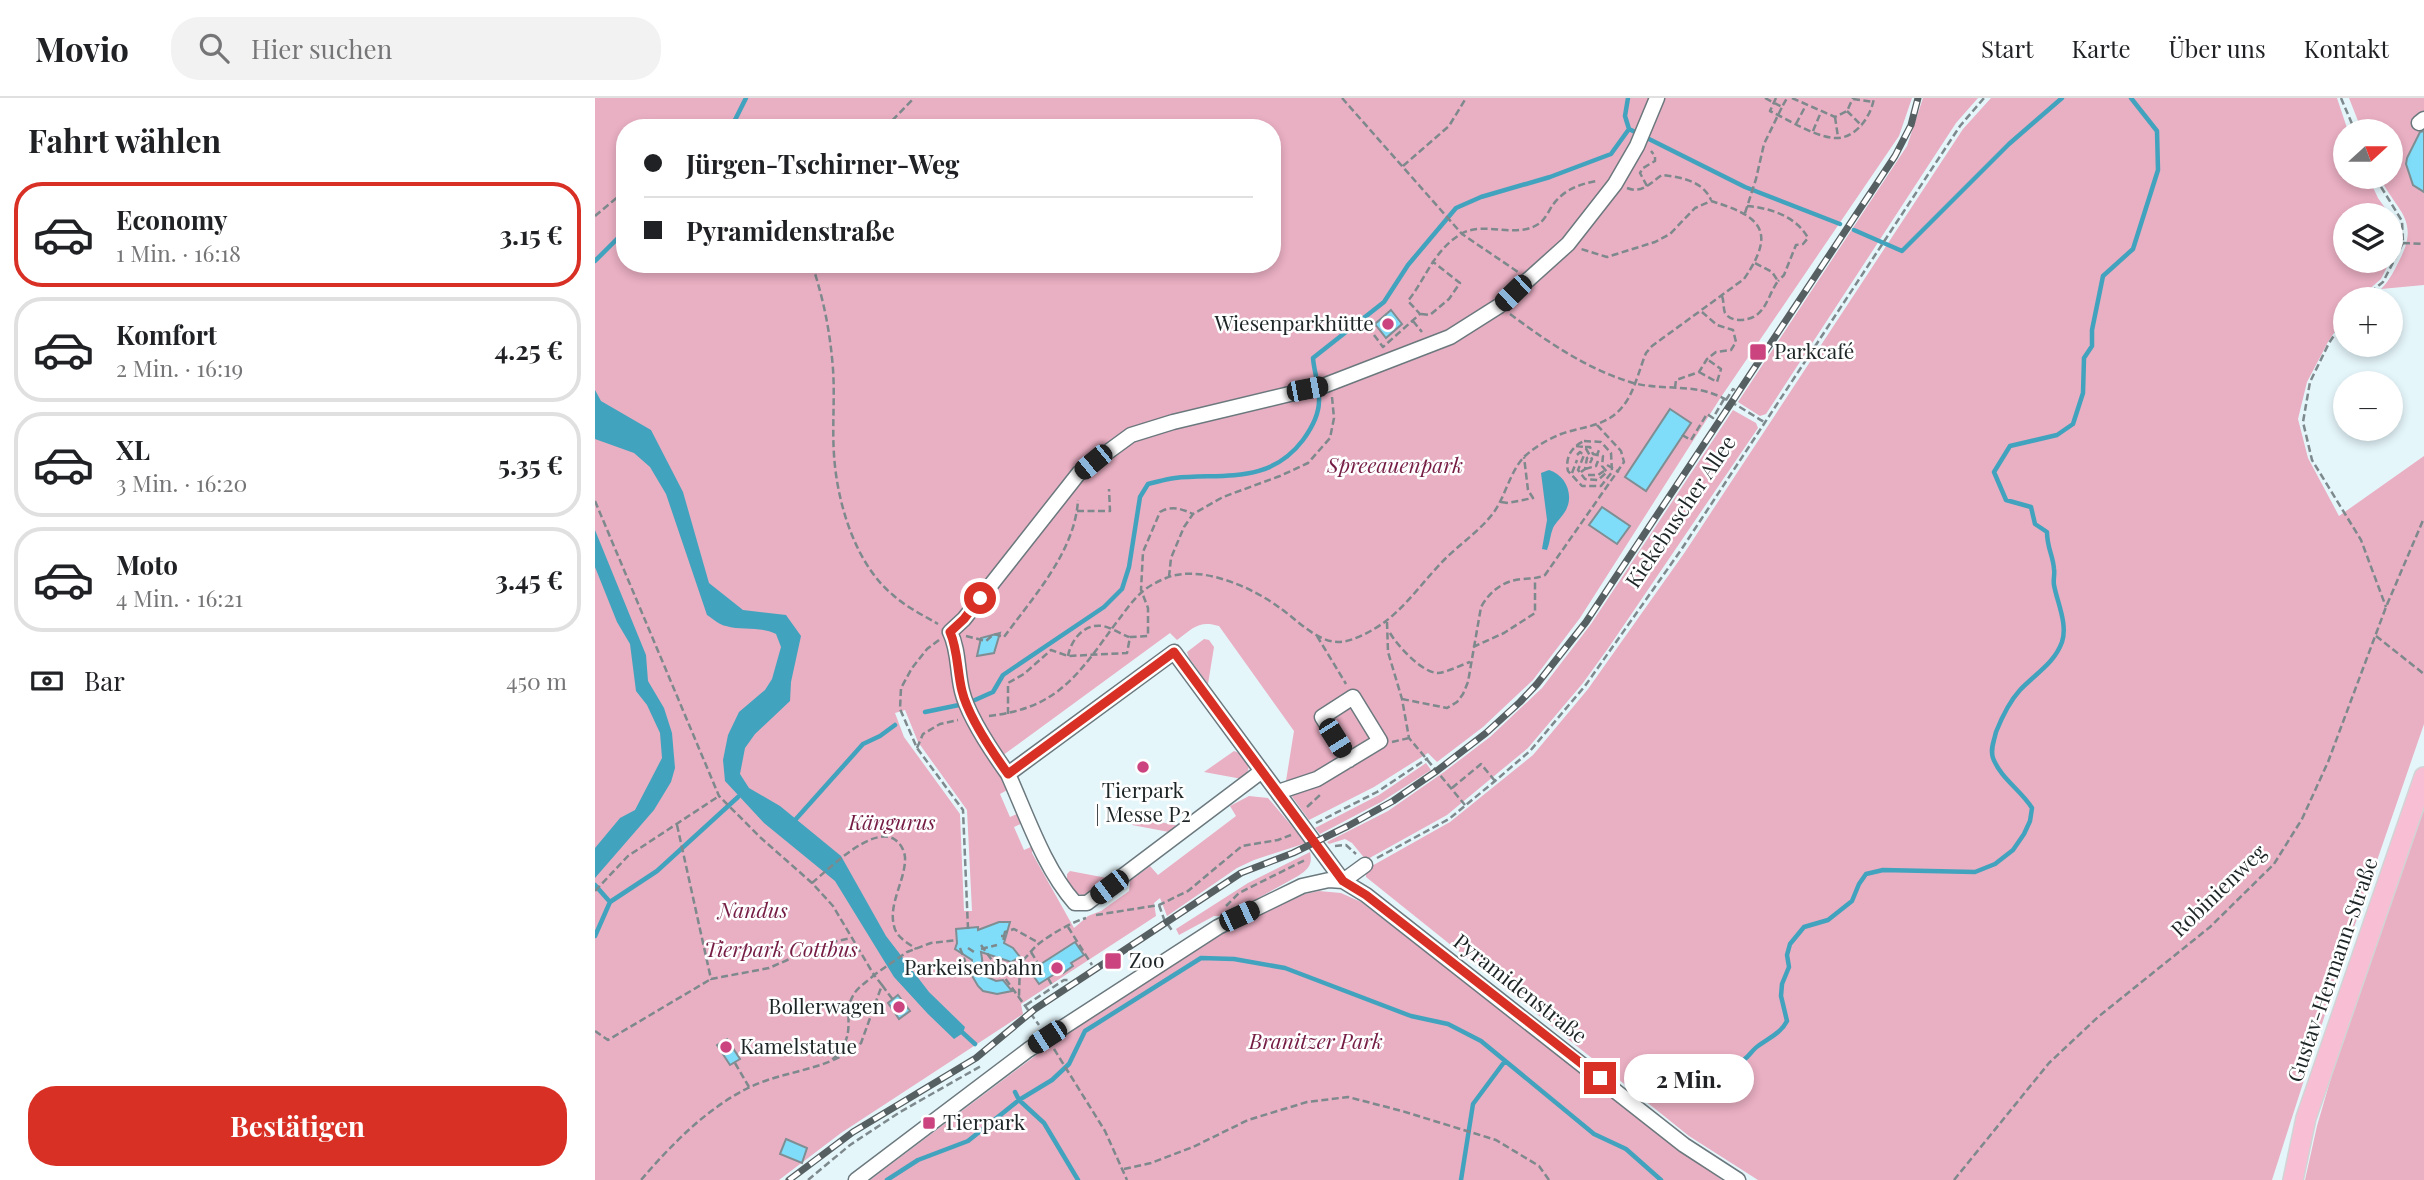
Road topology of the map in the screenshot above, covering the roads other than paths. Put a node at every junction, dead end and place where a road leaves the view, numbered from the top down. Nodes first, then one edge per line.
1 (1657, 98) edge
2 (1349, 760) junction
3 (1262, 771) junction
4 (1008, 774) junction
5 (2424, 777) edge
6 (1278, 792) junction
7 (1365, 865) road end
8 (1343, 881) junction
9 (856, 1180) edge
10 (1738, 1180) edge
11 (2293, 1180) edge

1 - 4 street
2 - 2 street
2 - 6 street
3 - 4 street
3 - 4 street
3 - 6 street
5 - 11 main road, Gustav-Hermann-Straße
6 - 8 street
7 - 8 street
8 - 9 street
8 - 10 street, Pyramidenstraße

